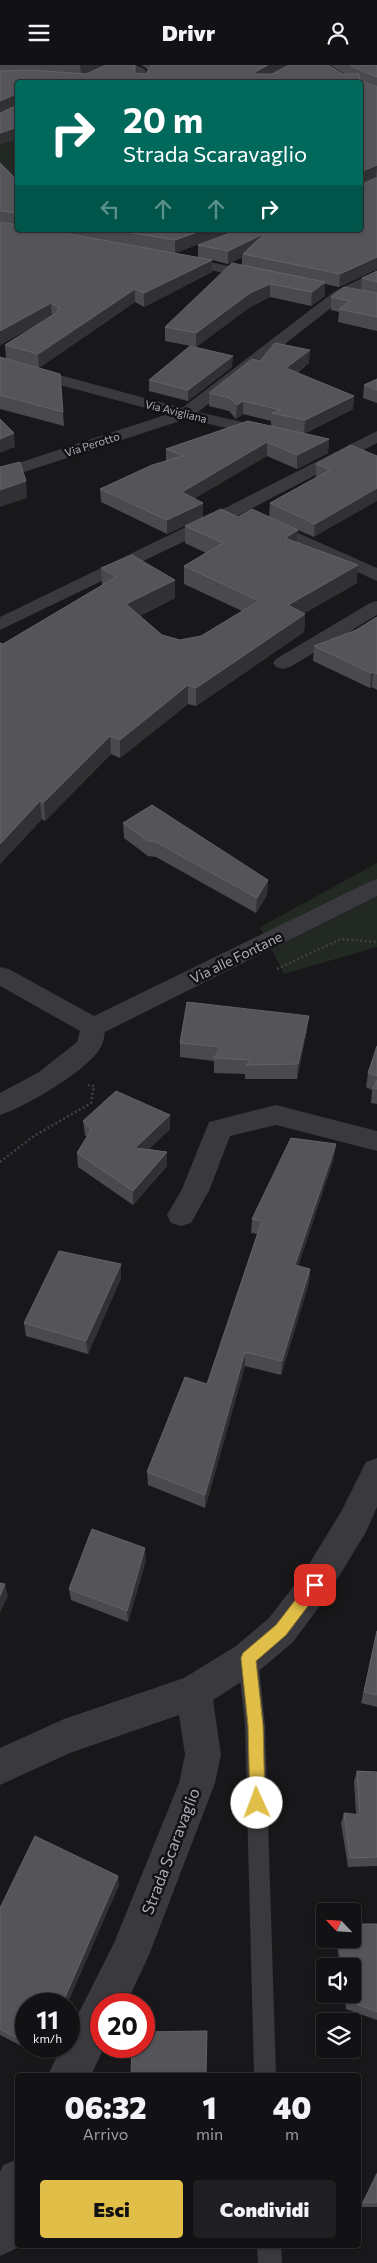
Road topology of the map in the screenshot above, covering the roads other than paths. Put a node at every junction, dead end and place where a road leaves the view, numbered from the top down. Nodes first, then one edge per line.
1 (130, 65) edge
2 (142, 80) edge
3 (202, 249) edge
4 (157, 255) edge
5 (176, 259) junction
6 (377, 275) edge
7 (277, 280) edge
8 (322, 290) edge
9 (340, 294) junction
10 (358, 297) edge
11 (0, 364) edge
12 (185, 414) junction
13 (377, 436) edge
14 (287, 437) edge
15 (324, 445) edge
16 (354, 448) junction
17 (377, 458) edge
18 (0, 475) edge
19 (235, 510) junction
20 (377, 575) edge
21 (377, 607) edge
22 (0, 625) edge
23 (283, 663) dead end
24 (377, 887) edge
25 (0, 975) edge
26 (94, 1027) junction
27 (0, 1105) edge
28 (377, 1141) edge
29 (181, 1215) dead end
30 (377, 1472) edge
31 (248, 1658) junction
32 (194, 1692) junction
33 (0, 1767) edge
34 (110, 1993) edge
35 (90, 2033) edge
36 (70, 2073) edge
37 (265, 2073) edge
38 (15, 2189) edge
39 (0, 2234) edge
40 (269, 2248) edge
41 (270, 2263) edge

1 - 2 street
3 - 5 street
4 - 5 street
5 - 7 street
6 - 9 street
8 - 9 street
9 - 10 street
9 - 12 street
11 - 12 street, Via Avigliana
12 - 14 street, Via Avigliana
12 - 18 street, Via Perotto
13 - 16 street
15 - 16 street
16 - 17 street
16 - 19 street
19 - 20 street
19 - 22 street
21 - 23 street
24 - 26 street, Via alle Fontane
25 - 26 street
26 - 27 street
28 - 29 street
30 - 31 street
31 - 32 street
31 - 37 lane
32 - 33 street
32 - 34 street, Strada Scaravaglio
35 - 36 street
38 - 39 street
40 - 41 lane

